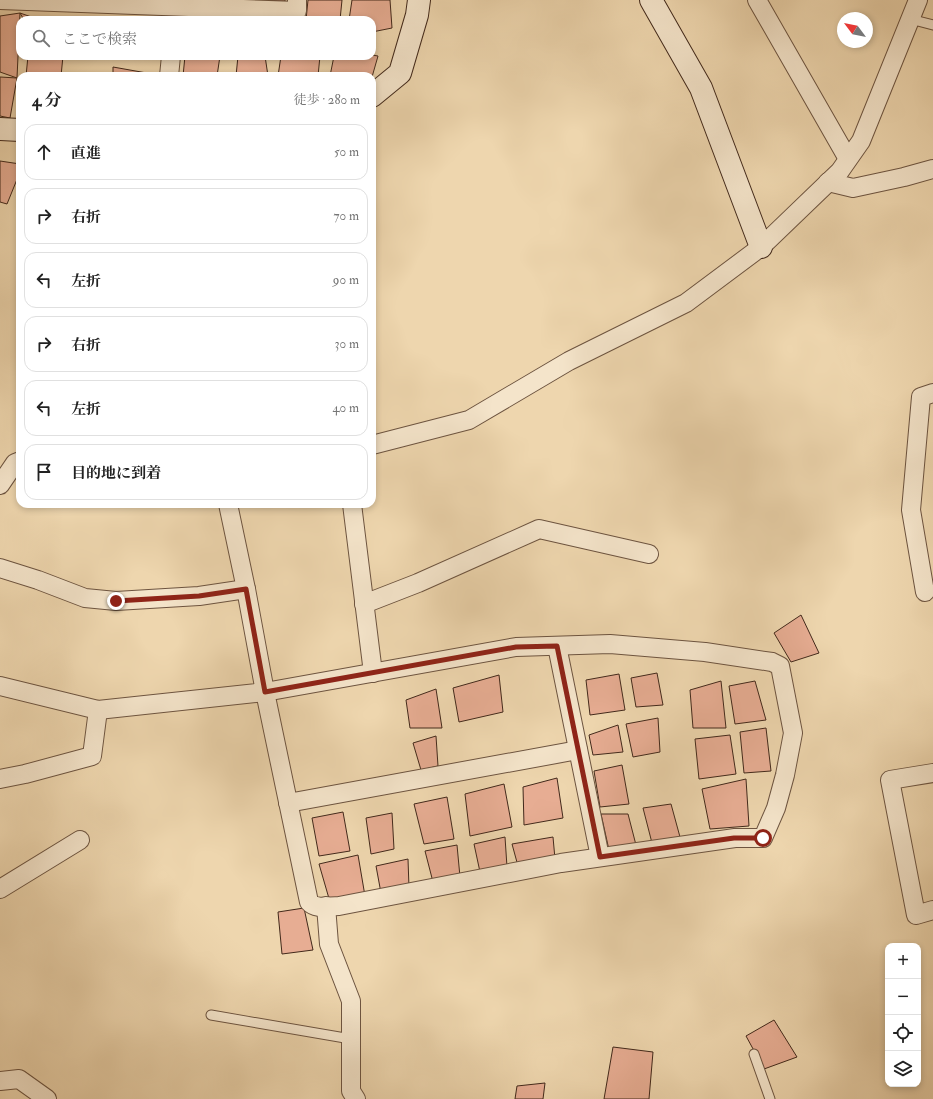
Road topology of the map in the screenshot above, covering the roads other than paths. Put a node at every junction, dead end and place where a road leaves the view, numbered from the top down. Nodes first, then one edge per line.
1 (0, 0) edge
2 (297, 0) edge
3 (419, 0) edge
4 (651, 0) edge
5 (756, 0) edge
6 (918, 0) edge
7 (55, 1) edge
8 (173, 9) edge
9 (910, 19) junction
10 (933, 25) edge
11 (171, 60) edge
12 (170, 72) edge
13 (376, 93) edge
14 (0, 129) edge
15 (16, 130) edge
16 (848, 159) junction
17 (933, 169) edge
18 (828, 182) junction
19 (761, 247) junction
20 (933, 393) edge
21 (376, 444) edge
22 (16, 463) edge
23 (0, 485) edge
24 (229, 508) edge
25 (352, 508) edge
26 (649, 554) dead end
27 (0, 568) edge
28 (246, 589) junction
29 (925, 592) dead end
30 (364, 604) junction
31 (557, 646) junction
32 (373, 672) junction
33 (0, 686) edge
34 (265, 692) junction
35 (98, 710) junction
36 (578, 750) junction
37 (933, 773) edge
38 (0, 779) edge
39 (288, 804) junction
40 (80, 840) dead end
41 (600, 857) junction
42 (0, 889) edge
43 (326, 906) junction
44 (933, 910) edge
45 (211, 1015) dead end
46 (351, 1039) junction
47 (754, 1054) dead end
48 (0, 1081) edge
49 (47, 1099) edge
50 (356, 1099) edge
51 (770, 1099) edge

1 - 7 street
2 - 8 street
3 - 13 street
4 - 19 street
5 - 16 street
6 - 9 street
7 - 8 street
9 - 10 lane
9 - 16 street
11 - 12 street
14 - 15 street
16 - 18 street
17 - 18 street
18 - 19 street
19 - 21 street
20 - 29 street
22 - 23 street
24 - 28 street
25 - 30 street
26 - 30 street
27 - 28 street
28 - 34 street
30 - 32 street
31 - 32 street
31 - 36 street
31 - 41 street
32 - 34 street
33 - 35 street
34 - 35 street
34 - 39 street
35 - 38 street
36 - 39 street
36 - 41 street
37 - 44 street
39 - 43 street
40 - 42 street
41 - 43 street
43 - 46 street
45 - 46 lane
46 - 50 street
47 - 51 lane
48 - 49 street

